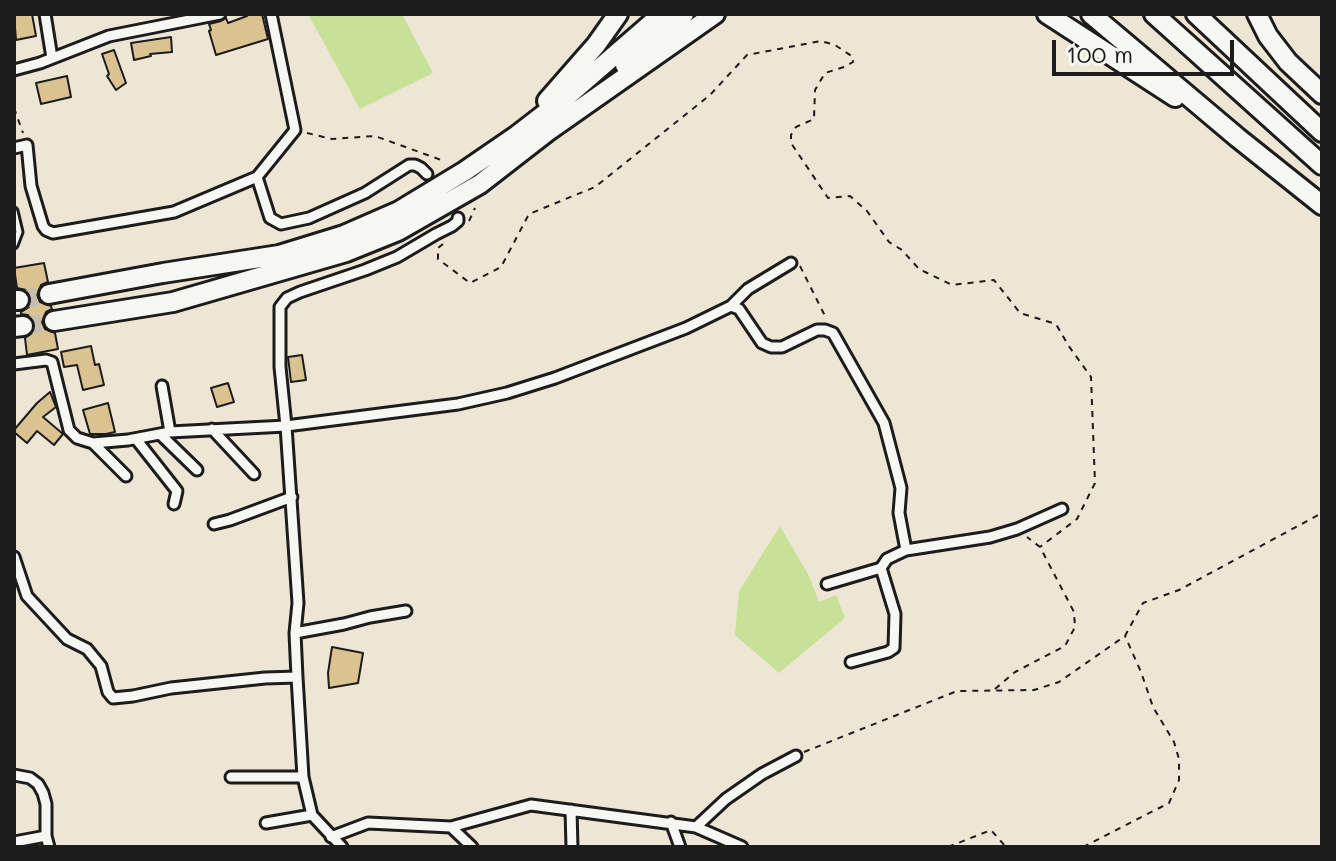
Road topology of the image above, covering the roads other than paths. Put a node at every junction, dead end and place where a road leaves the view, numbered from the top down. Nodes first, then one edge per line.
1 (45, 14) edge
2 (220, 14) edge
3 (271, 14) edge
4 (618, 14) edge
5 (662, 14) edge
6 (684, 14) edge
7 (715, 14) edge
8 (1047, 14) edge
9 (1091, 14) edge
10 (1154, 14) edge
11 (1196, 14) edge
12 (1257, 14) edge
13 (177, 19) edge
14 (52, 58) junction
15 (14, 70) edge
16 (1322, 94) edge
17 (547, 132) junction
18 (1322, 132) edge
19 (516, 136) junction
20 (1238, 138) junction
21 (14, 148) edge
22 (1322, 165) edge
23 (427, 174) dead end
24 (257, 177) junction
25 (1322, 205) edge
26 (14, 211) edge
27 (458, 218) dead end
28 (14, 245) edge
29 (791, 263) road end
30 (49, 294) tunnel mouth
31 (731, 306) junction
32 (54, 321) tunnel mouth
33 (14, 364) edge
34 (162, 386) dead end
35 (286, 426) junction
36 (212, 429) junction
37 (165, 434) junction
38 (136, 439) junction
39 (93, 443) junction
40 (197, 470) dead end
41 (254, 474) dead end
42 (126, 476) dead end
43 (292, 497) junction
44 (174, 504) dead end
45 (1062, 509) dead end
46 (214, 524) dead end
47 (906, 550) junction
48 (14, 557) edge
49 (881, 568) junction
50 (827, 584) dead end
51 (406, 611) dead end
52 (295, 633) junction
53 (851, 662) dead end
54 (297, 677) junction
55 (796, 756) road end
56 (14, 775) edge
57 (231, 777) dead end
58 (303, 777) junction
59 (571, 810) junction
60 (312, 815) junction
61 (671, 822) junction
62 (266, 823) dead end
63 (451, 827) junction
64 (696, 827) junction
65 (331, 837) junction
66 (14, 842) edge
67 (47, 842) edge
68 (342, 847) edge
69 (472, 847) edge
70 (572, 847) edge
71 (680, 847) edge
72 (742, 847) edge

1 - 14 street
2 - 13 street
3 - 24 street
4 - 19 highway
5 - 19 highway
6 - 17 highway
7 - 17 highway
8 - 20 highway
9 - 20 highway
10 - 22 highway
11 - 18 highway
12 - 16 highway
13 - 14 street
14 - 15 street
17 - 32 highway
19 - 30 highway
20 - 25 highway
21 - 24 street
23 - 24 street
26 - 28 lane
27 - 35 street
29 - 31 street
31 - 35 street
31 - 47 street
33 - 39 street
34 - 37 street
35 - 36 street
35 - 43 street
36 - 37 street
36 - 41 street
37 - 38 street
37 - 40 street
38 - 39 street
38 - 44 street
39 - 42 street
43 - 46 street
43 - 52 street
45 - 47 street
47 - 49 street
48 - 54 street
49 - 50 street
49 - 53 street
51 - 52 street
52 - 54 street
54 - 58 street
55 - 64 street
56 - 67 street
57 - 58 street
58 - 60 street
59 - 61 street
59 - 63 street
59 - 70 street
60 - 62 street
60 - 65 street
61 - 64 street
61 - 71 street
63 - 65 street
63 - 69 street
64 - 72 street
65 - 68 street
66 - 67 street

